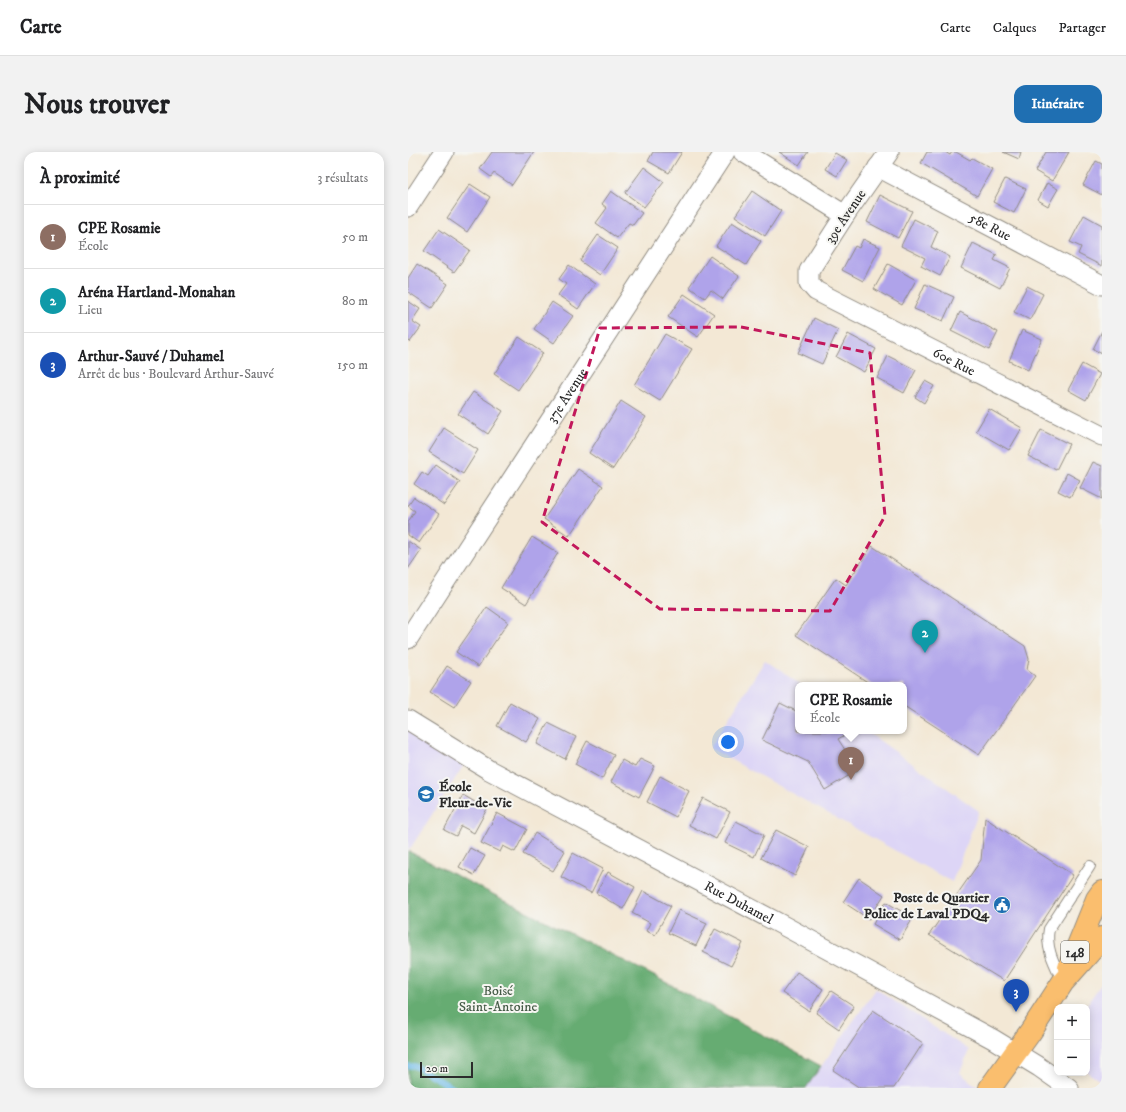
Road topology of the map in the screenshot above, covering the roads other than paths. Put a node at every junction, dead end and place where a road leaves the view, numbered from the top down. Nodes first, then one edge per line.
1 (444, 152) edge
2 (725, 152) edge
3 (743, 152) edge
4 (883, 160) edge
5 (408, 207) edge
6 (845, 215) junction
7 (809, 283) joint
8 (1102, 285) edge
9 (1102, 436) edge
10 (408, 639) edge
11 (408, 720) edge
12 (1090, 866) dead end
13 (1102, 892) edge
14 (1102, 938) edge
15 (1063, 982) junction
16 (1016, 1052) junction
17 (993, 1087) edge
18 (1069, 1088) edge

1 - 5 street
2 - 10 street, 37e Avenue
3 - 6 street
4 - 6 street, 39e Avenue
4 - 8 street, 58e Rue
6 - 7 street, 39e Avenue
7 - 9 street, 60e Rue
11 - 16 street, Rue Duhamel
12 - 15 lane
13 - 15 main road, 148
14 - 15 main road, 148
15 - 16 main road, 148
16 - 17 main road, 148
16 - 18 street, Rue Duhamel

